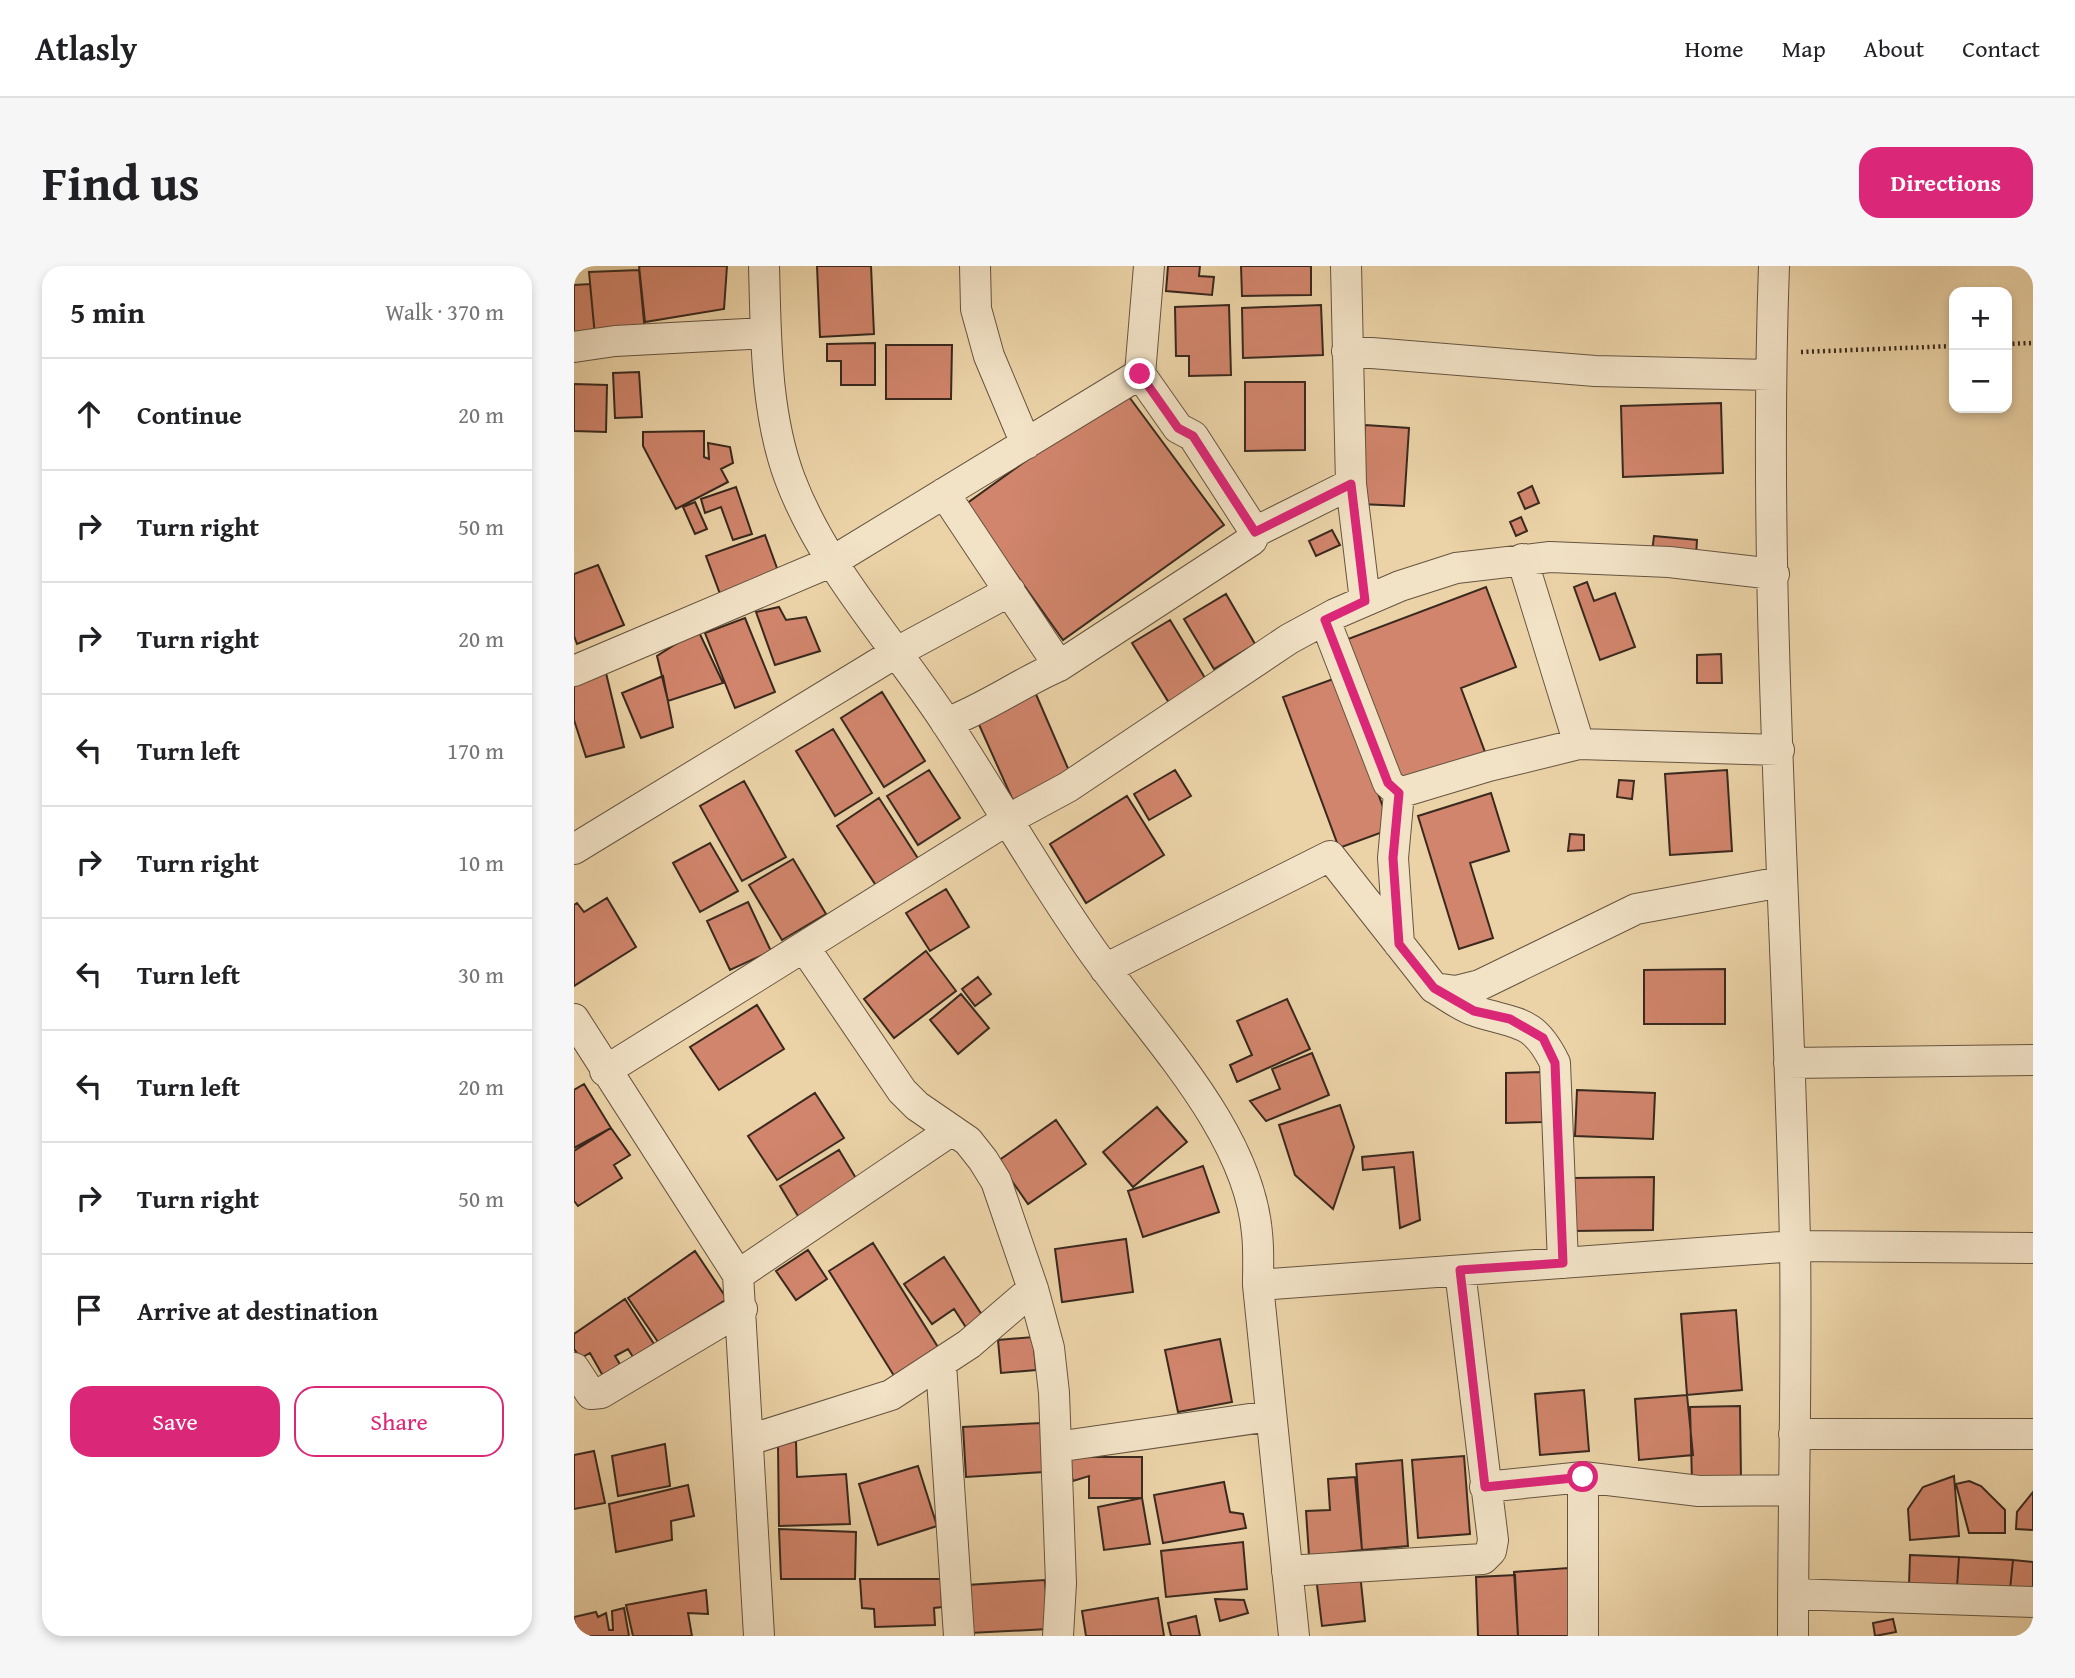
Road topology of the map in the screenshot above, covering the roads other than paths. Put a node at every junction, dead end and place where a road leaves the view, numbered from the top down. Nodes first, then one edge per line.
1 (764, 266) edge
2 (975, 266) edge
3 (1150, 266) edge
4 (1346, 266) edge
5 (1774, 266) edge
6 (766, 333) junction
7 (574, 347) edge
8 (1347, 351) junction
9 (1771, 364) junction
10 (1140, 374) junction
11 (1026, 443) junction
12 (1351, 484) junction
13 (944, 493) junction
14 (1255, 532) junction
15 (1522, 559) junction
16 (833, 561) junction
17 (1774, 574) junction
18 (1010, 591) junction
19 (1365, 601) junction
20 (1325, 620) junction
21 (897, 652) junction
22 (1059, 666) junction
23 (574, 671) edge
24 (946, 723) junction
25 (1579, 744) junction
26 (1779, 750) junction
27 (1399, 793) junction
28 (1007, 820) junction
29 (574, 849) edge
30 (1781, 882) junction
31 (1399, 944) junction
32 (804, 947) junction
33 (1105, 969) junction
34 (1434, 988) junction
35 (574, 1019) edge
36 (2033, 1060) edge
37 (1789, 1063) junction
38 (606, 1071) junction
39 (952, 1130) junction
40 (1795, 1246) junction
41 (2033, 1248) edge
42 (1563, 1263) junction
43 (1460, 1270) junction
44 (738, 1275) junction
45 (1258, 1285) junction
46 (1033, 1289) junction
47 (742, 1309) junction
48 (941, 1364) junction
49 (576, 1375) edge
50 (1270, 1416) junction
51 (1794, 1434) junction
52 (2033, 1434) edge
53 (749, 1440) junction
54 (1056, 1447) junction
55 (1583, 1477) junction
56 (1485, 1487) junction
57 (1794, 1490) junction
58 (1287, 1571) junction
59 (1793, 1594) junction
60 (2033, 1602) edge
61 (759, 1636) edge
62 (959, 1636) edge
63 (1058, 1636) edge
64 (1294, 1636) edge
65 (1583, 1636) edge
66 (1793, 1636) edge

1 - 6 street
2 - 11 street
3 - 10 street
4 - 8 street
5 - 9 street
6 - 7 street
6 - 16 street
8 - 9 street
8 - 12 street
9 - 17 street
10 - 11 street
10 - 14 street
11 - 13 street
12 - 14 street
12 - 19 street
13 - 16 street
13 - 18 street
14 - 22 street
15 - 17 street
15 - 19 street
15 - 25 street
16 - 21 street
16 - 23 street
17 - 26 street
18 - 21 street
18 - 22 street
19 - 20 street
20 - 27 street
20 - 28 street
21 - 24 street
21 - 29 street
22 - 24 street
24 - 28 street
25 - 26 street
25 - 27 street
26 - 30 street
27 - 31 street
28 - 32 street
28 - 33 street
30 - 34 street
30 - 37 street
31 - 33 street
31 - 34 street
32 - 38 street
32 - 39 street
33 - 45 street
34 - 42 street
35 - 38 street
36 - 37 street
37 - 40 street
38 - 44 street
39 - 44 street
39 - 46 street
40 - 41 street
40 - 42 street
40 - 51 street
42 - 43 street
43 - 45 street
43 - 56 street
44 - 47 street
45 - 50 street
46 - 48 street
46 - 54 street
47 - 49 street
47 - 53 street
48 - 53 street
48 - 62 street
50 - 54 street
50 - 58 street
51 - 52 street
51 - 57 street
53 - 61 street
54 - 63 street
55 - 56 street
55 - 57 street
55 - 65 street
56 - 58 street
57 - 59 street
58 - 64 street
59 - 60 street
59 - 66 street

